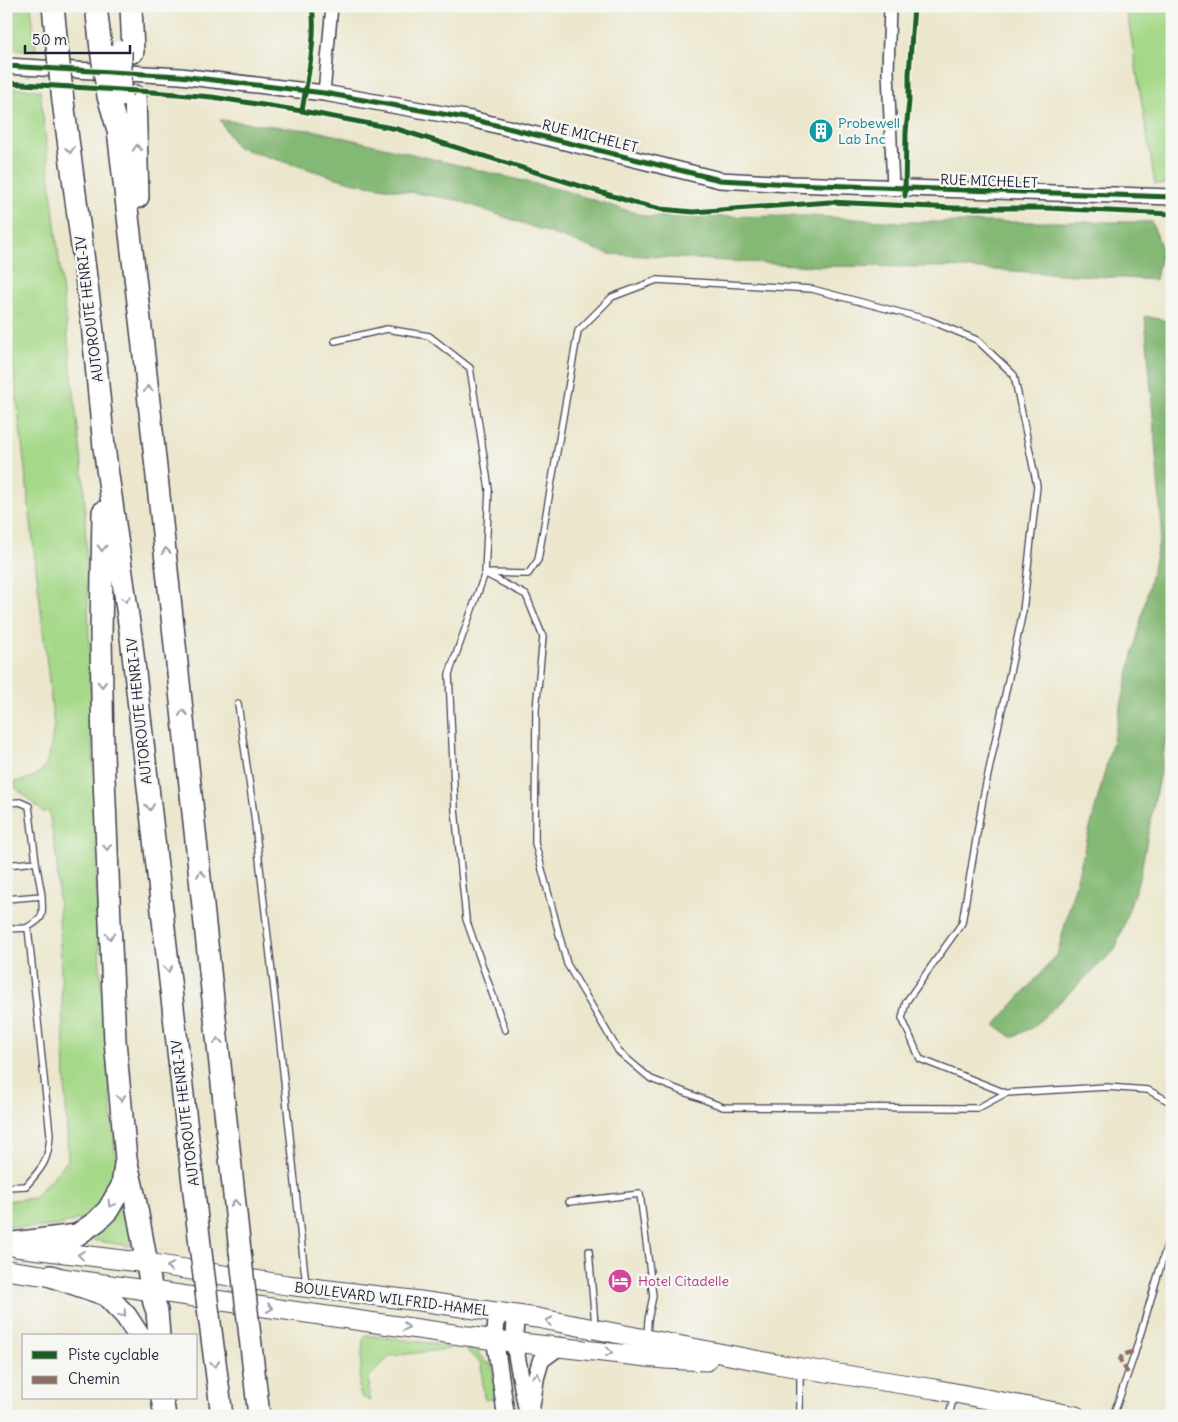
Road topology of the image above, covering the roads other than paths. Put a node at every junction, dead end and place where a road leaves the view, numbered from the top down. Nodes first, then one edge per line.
1 (53, 6) edge
2 (96, 6) edge
3 (119, 6) edge
4 (131, 6) edge
5 (332, 6) edge
6 (890, 6) edge
7 (118, 50) junction
8 (6, 66) edge
9 (324, 93) junction
10 (121, 96) junction
11 (894, 188) junction
12 (1172, 198) edge
13 (142, 337) junction
14 (335, 341) dead end
15 (104, 447) junction
16 (485, 573) junction
17 (238, 704) dead end
18 (6, 803) edge
19 (36, 862) junction
20 (6, 865) edge
21 (42, 896) junction
22 (6, 899) edge
23 (28, 927) junction
24 (6, 929) edge
25 (505, 1030) dead end
26 (1006, 1093) junction
27 (1172, 1103) edge
28 (126, 1159) junction
29 (6, 1187) edge
30 (569, 1202) dead end
31 (1172, 1228) edge
32 (6, 1245) edge
33 (589, 1251) dead end
34 (147, 1262) junction
35 (6, 1270) edge
36 (51, 1276) junction
37 (306, 1288) junction
38 (152, 1291) junction
39 (497, 1312) junction
40 (516, 1315) junction
41 (595, 1330) junction
42 (139, 1334) edge
43 (159, 1334) edge
44 (495, 1340) junction
45 (646, 1340) junction
46 (514, 1342) junction
47 (560, 1346) junction
48 (776, 1364) junction
49 (800, 1367) junction
50 (954, 1392) junction
51 (162, 1400) edge
52 (165, 1416) edge
53 (222, 1416) edge
54 (259, 1416) edge
55 (506, 1416) edge
56 (529, 1416) edge
57 (800, 1416) edge
58 (949, 1416) edge
59 (1076, 1416) edge
60 (1113, 1416) edge

1 -> 15 highway, AUTOROUTE HENRI-IV, bridge
2 - 7 highway
3 - 7 highway
4 - 7 highway
5 - 9 street
6 - 11 street
7 - 10 highway
7 - 10 highway, bridge
8 - 9 street, RUE MICHELET
9 - 11 street, RUE MICHELET
13 -> 10 highway
10 - 13 highway
11 - 12 street, RUE MICHELET
54 -> 13 highway, bridge
14 - 16 lane
15 -> 28 highway
15 -> 53 highway, AUTOROUTE HENRI-IV, bridge
16 - 25 lane
16 - 26 lane
16 - 26 lane
17 - 37 lane
18 - 19 lane
19 - 20 lane
19 - 21 lane
21 - 22 lane
21 - 23 lane
23 - 24 lane
23 - 29 lane
26 - 27 lane
28 -> 32 highway
28 - 34 highway
30 - 45 lane
31 - 60 lane
34 -> 32 main road, BOULEVARD WILFRID-HAMEL
33 - 41 lane
37 -> 34 main road, BOULEVARD WILFRID-HAMEL
34 - 38 highway
35 - 36 main road, BOULEVARD WILFRID-HAMEL
36 - 38 main road, BOULEVARD WILFRID-HAMEL
36 -> 42 highway
37 - 39 main road, BOULEVARD WILFRID-HAMEL
38 - 43 highway
38 -> 44 main road, BOULEVARD WILFRID-HAMEL
39 - 40 main road, BOULEVARD WILFRID-HAMEL
39 - 44 main road
41 -> 40 main road, BOULEVARD WILFRID-HAMEL
40 - 46 main road
41 - 45 main road, BOULEVARD WILFRID-HAMEL
44 - 46 main road, BOULEVARD WILFRID-HAMEL
44 - 55 main road
45 - 48 main road, BOULEVARD WILFRID-HAMEL
46 - 47 main road, BOULEVARD WILFRID-HAMEL
46 - 56 main road
47 -> 48 main road, BOULEVARD WILFRID-HAMEL
56 -> 47 main road
48 - 49 main road, BOULEVARD WILFRID-HAMEL
49 - 50 main road, BOULEVARD WILFRID-HAMEL
49 - 57 lane
50 - 58 lane
50 - 59 main road, BOULEVARD WILFRID-HAMEL
51 - 52 highway

